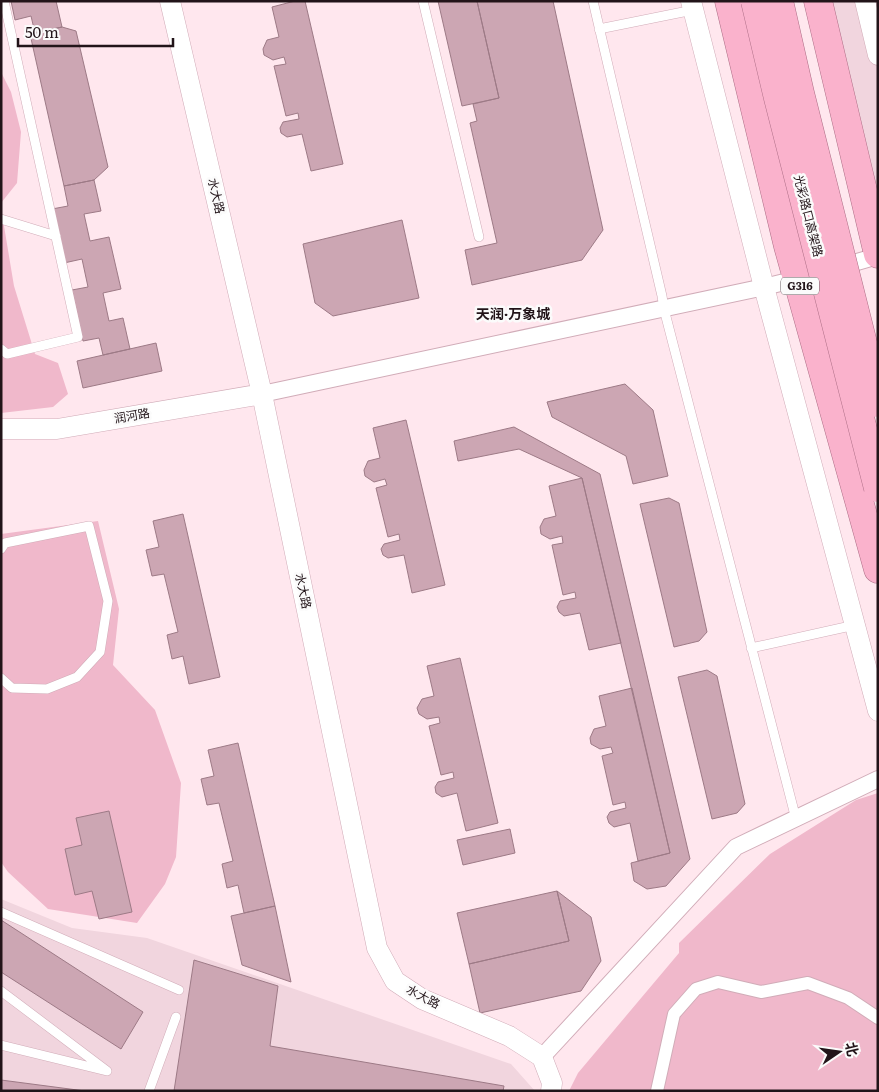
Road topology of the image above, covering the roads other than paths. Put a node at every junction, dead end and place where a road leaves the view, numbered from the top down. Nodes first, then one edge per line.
1 (4, 1) edge
2 (170, 1) edge
3 (423, 1) edge
4 (593, 1) edge
5 (729, 1) edge
6 (755, 1) edge
7 (779, 1) edge
8 (818, 1) edge
9 (868, 3) edge
10 (693, 6) edge
11 (600, 28) junction
12 (878, 55) edge
13 (1, 219) edge
14 (56, 236) junction
15 (479, 237) dead end
16 (878, 255) edge
17 (798, 279) junction
18 (764, 287) junction
19 (664, 309) junction
20 (1, 349) edge
21 (262, 394) junction
22 (878, 403) edge
23 (1, 429) edge
24 (878, 488) edge
25 (1, 549) edge
26 (878, 569) edge
27 (855, 625) junction
28 (751, 648) junction
29 (1, 678) edge
30 (878, 711) edge
31 (878, 779) edge
32 (796, 819) junction
33 (1, 912) edge
34 (179, 990) dead end
35 (1, 991) edge
36 (176, 1016) dead end
37 (878, 1018) edge
38 (1, 1046) edge
39 (542, 1057) junction
40 (149, 1091) edge
41 (551, 1091) edge
42 (657, 1091) edge

1 - 14 lane
2 - 21 street, 水大路
3 - 15 lane
4 - 11 lane
5 - 17 highway, G316
6 - 24 highway, 光彩路口高架路, bridge
7 - 22 highway, 光彩路口高架路, bridge
8 - 16 highway
9 - 12 street
10 - 11 lane
10 - 18 street
11 - 19 lane
13 - 14 lane
14 - 20 lane
16 - 17 street
17 - 18 street
17 - 26 highway, G316
18 - 19 street
18 - 27 street
19 - 21 street
19 - 28 lane
21 - 23 street, 润河路
21 - 39 street, 水大路
25 - 29 lane
27 - 28 lane
27 - 30 street
28 - 32 lane
31 - 32 street
32 - 39 street
33 - 34 lane
35 - 38 lane
36 - 40 lane
37 - 42 street
39 - 41 street

